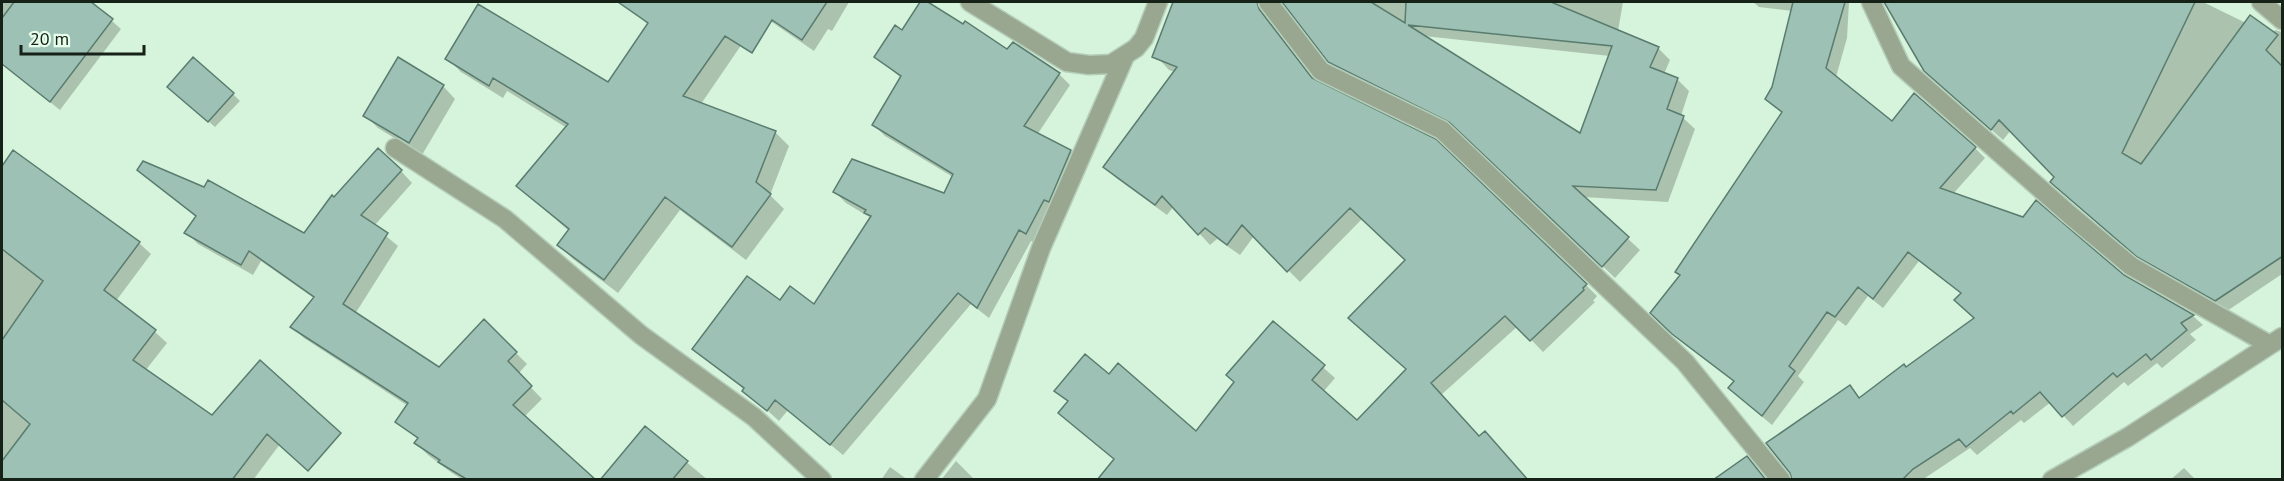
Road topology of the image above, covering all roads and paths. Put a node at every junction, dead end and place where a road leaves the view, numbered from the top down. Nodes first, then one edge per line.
1 (970, 2) edge
2 (1158, 2) edge
3 (1268, 2) edge
4 (1871, 2) edge
5 (2261, 2) edge
6 (2283, 20) edge
7 (1125, 56) junction
8 (395, 148) dead end
9 (2276, 341) edge
10 (822, 480) edge
11 (924, 480) edge
12 (1781, 480) edge
13 (2052, 480) edge

1 - 7 street
2 - 7 street
3 - 12 street
4 - 9 street
5 - 6 street
7 - 11 street
8 - 10 street
9 - 13 street

